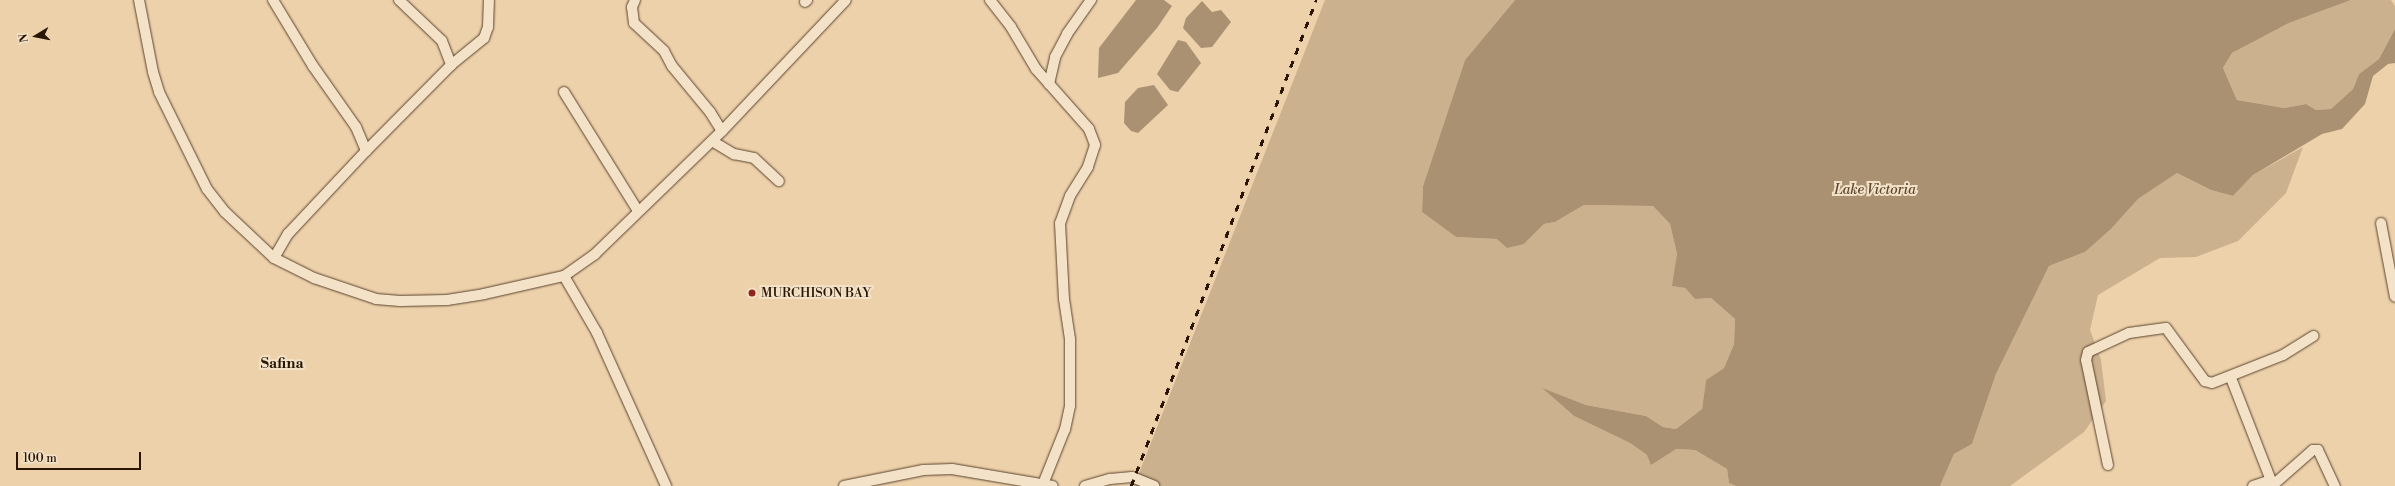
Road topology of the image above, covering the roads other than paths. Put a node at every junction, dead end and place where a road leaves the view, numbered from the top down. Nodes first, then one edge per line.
1 (139, 0) edge
2 (273, 0) edge
3 (399, 0) edge
4 (489, 0) edge
5 (635, 0) edge
6 (846, 0) edge
7 (990, 0) edge
8 (1091, 0) edge
9 (451, 65) junction
10 (1049, 84) junction
11 (564, 92) dead end
12 (722, 131) junction
13 (712, 141) junction
14 (366, 151) junction
15 (779, 181) dead end
16 (638, 211) junction
17 (2380, 223) dead end
18 (274, 258) junction
19 (564, 276) junction
20 (2395, 297) edge
21 (2314, 336) dead end
22 (2231, 378) junction
23 (2108, 466) dead end
24 (2272, 483) edge
25 (1048, 485) edge
26 (666, 486) edge
27 (844, 486) edge
28 (1084, 486) edge
29 (1154, 486) edge
30 (2253, 486) edge
31 (2335, 486) edge

1 - 18 street
2 - 14 street
3 - 9 street
4 - 9 street
5 - 12 street
6 - 12 street
7 - 10 street
8 - 10 street
9 - 14 street
10 - 25 street
11 - 16 street
12 - 13 street
13 - 15 street
13 - 16 street
14 - 18 street
16 - 19 street
17 - 20 street
18 - 19 street
19 - 26 street
21 - 22 street
22 - 23 street
22 - 24 street
24 - 30 street
24 - 31 street
25 - 27 street
28 - 29 street

